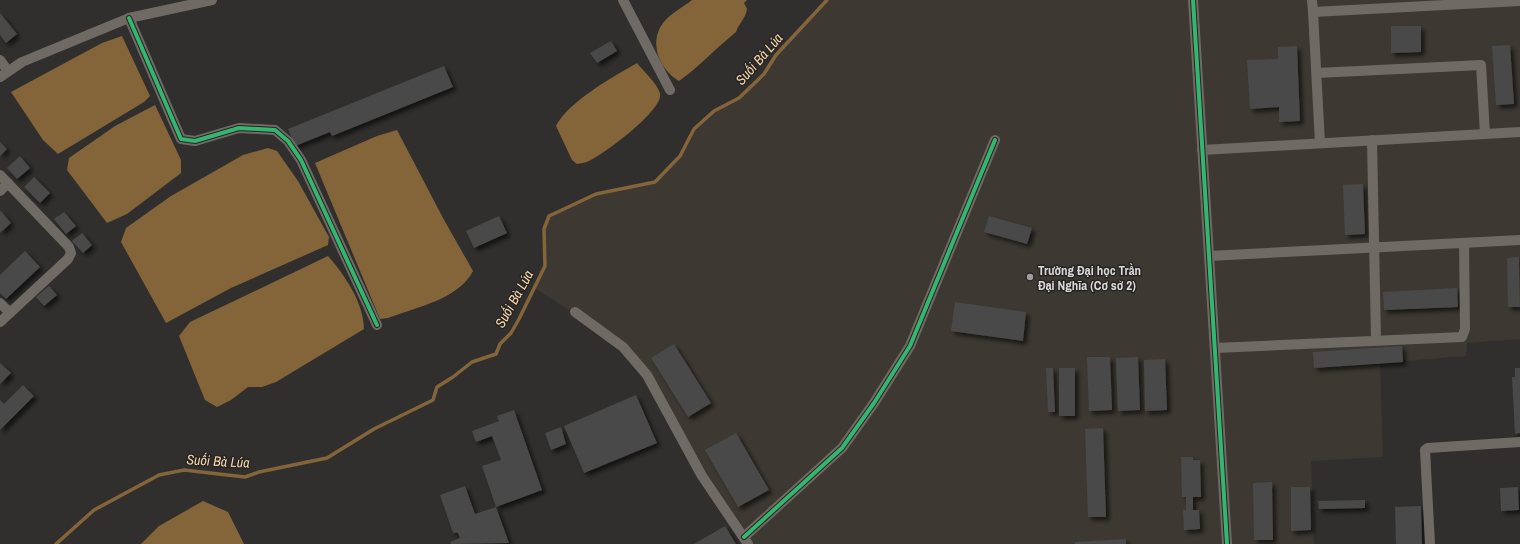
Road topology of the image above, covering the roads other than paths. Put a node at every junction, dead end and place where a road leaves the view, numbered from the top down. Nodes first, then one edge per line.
1 (212, 0) edge
2 (623, 0) edge
3 (1193, 0) edge
4 (1312, 0) edge
5 (1520, 1) edge
6 (1313, 12) junction
7 (129, 18) junction
8 (0, 60) edge
9 (1316, 73) junction
10 (4, 74) edge
11 (670, 90) dead end
12 (1520, 132) edge
13 (1485, 134) junction
14 (994, 140) dead end
15 (1372, 140) junction
16 (1320, 143) junction
17 (1202, 150) junction
18 (0, 175) edge
19 (8, 183) junction
20 (0, 191) edge
21 (1520, 240) edge
22 (1464, 243) junction
23 (1374, 247) junction
24 (1209, 256) junction
25 (0, 303) edge
26 (575, 312) dead end
27 (10, 313) junction
28 (0, 322) edge
29 (377, 325) dead end
30 (1376, 340) junction
31 (1215, 348) junction
32 (1520, 442) edge
33 (746, 541) edge
34 (1227, 544) edge
35 (1430, 544) edge

1 - 7 street
2 - 11 street
3 - 17 street
4 - 6 street
5 - 6 street
6 - 9 street
7 - 10 street
7 - 29 street
8 - 10 street
9 - 13 street
9 - 16 street
12 - 13 street
13 - 15 street
14 - 33 street
15 - 16 street
15 - 23 street
16 - 17 street
17 - 24 street
18 - 19 street
19 - 20 street
19 - 27 street
21 - 22 street
22 - 23 street
22 - 30 street
23 - 24 street
23 - 30 street
24 - 31 street
25 - 27 street
26 - 33 street
27 - 28 street
30 - 31 street
31 - 34 street
32 - 35 street

